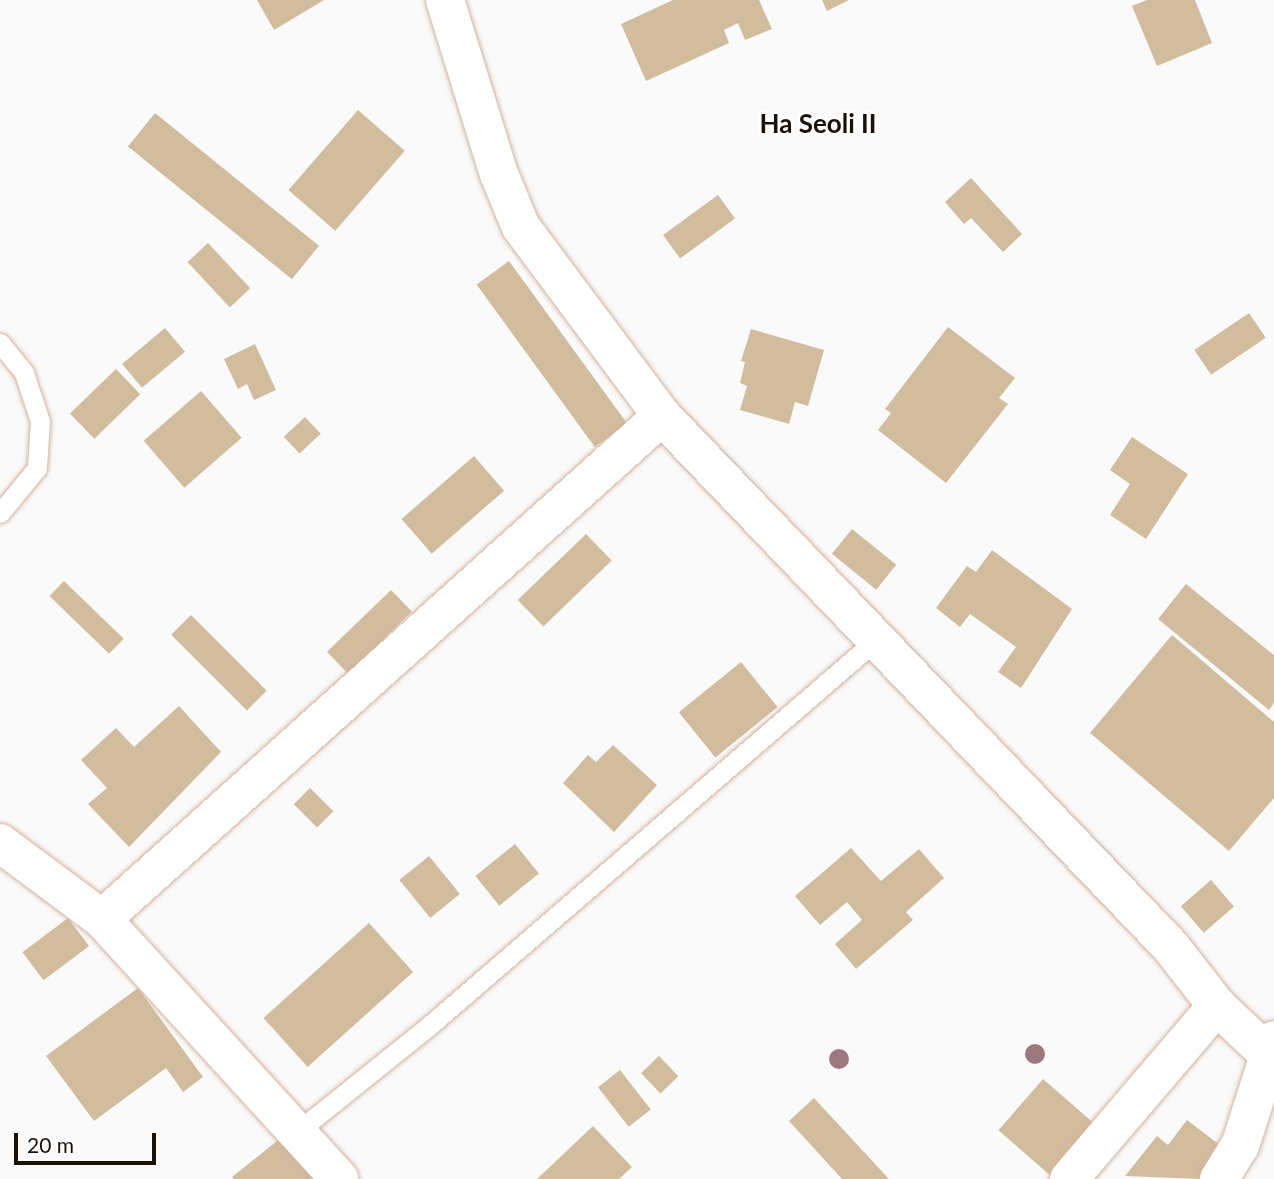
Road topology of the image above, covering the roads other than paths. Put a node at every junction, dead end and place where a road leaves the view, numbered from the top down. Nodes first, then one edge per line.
1 (445, 0) edge
2 (0, 343) edge
3 (662, 416) junction
4 (0, 513) edge
5 (876, 640) junction
6 (0, 844) edge
7 (102, 919) junction
8 (1217, 1006) junction
9 (1271, 1047) edge
10 (297, 1132) junction
11 (340, 1179) edge
12 (1069, 1179) edge
13 (1219, 1179) edge

1 - 3 street
2 - 4 lane
3 - 5 street
3 - 7 street
5 - 8 street
5 - 10 lane
6 - 7 street
7 - 10 street
8 - 9 street
8 - 12 street
9 - 13 street
10 - 11 street

